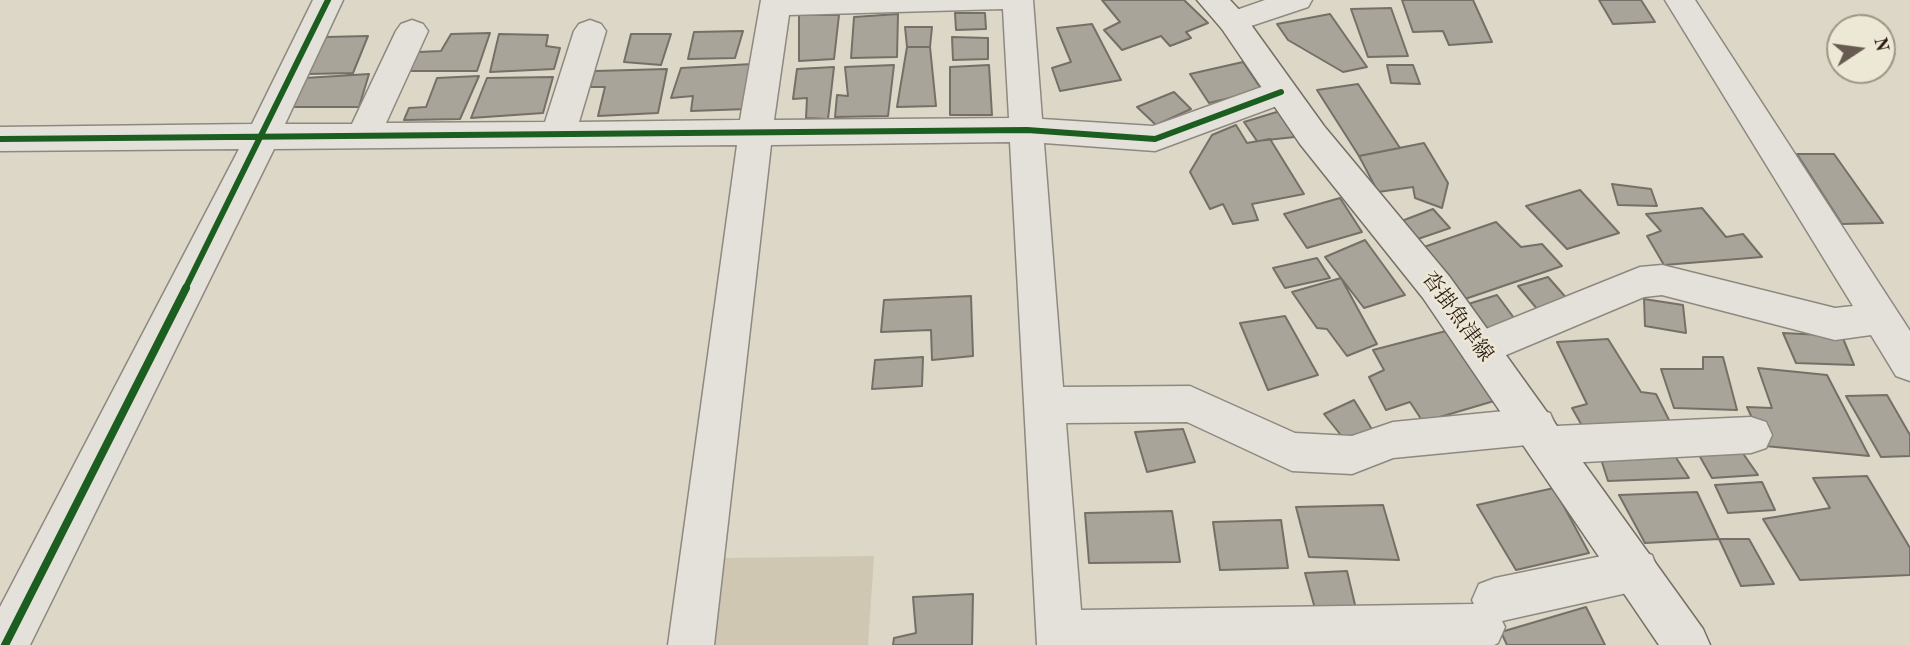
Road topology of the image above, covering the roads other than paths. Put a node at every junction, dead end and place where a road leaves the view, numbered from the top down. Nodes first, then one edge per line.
1 (328, 0) edge
2 (999, 0) edge
3 (1017, 0) edge
4 (1297, 0) edge
5 (1681, 0) edge
6 (776, 2) edge
7 (1222, 11) edge
8 (412, 30) dead end
9 (590, 31) dead end
10 (1282, 92) junction
11 (1027, 130) junction
12 (755, 134) junction
13 (558, 135) junction
14 (363, 137) junction
15 (262, 138) junction
16 (0, 139) edge
17 (1881, 318) junction
18 (1480, 349) junction
19 (1910, 364) edge
20 (1045, 405) junction
21 (1751, 435) dead end
22 (1542, 436) junction
23 (1636, 570) junction
24 (1060, 639) edge
25 (5, 645) edge
26 (691, 645) edge
27 (1687, 645) edge

1 - 15 street
2 - 6 street
3 - 11 street
4 - 7 street
5 - 17 street
6 - 12 street
7 - 10 street, 沓掛魚津線
8 - 14 street
9 - 13 street
10 - 11 street
10 - 18 street, 沓掛魚津線
11 - 12 street
11 - 20 street
12 - 13 street
12 - 26 street
13 - 14 street
14 - 15 street
15 - 16 street
15 - 25 street
17 - 18 street
17 - 19 street
18 - 22 street, 沓掛魚津線
20 - 22 street
20 - 24 street
21 - 22 street
22 - 23 street, 沓掛魚津線
23 - 24 street
23 - 27 street, 沓掛魚津線

